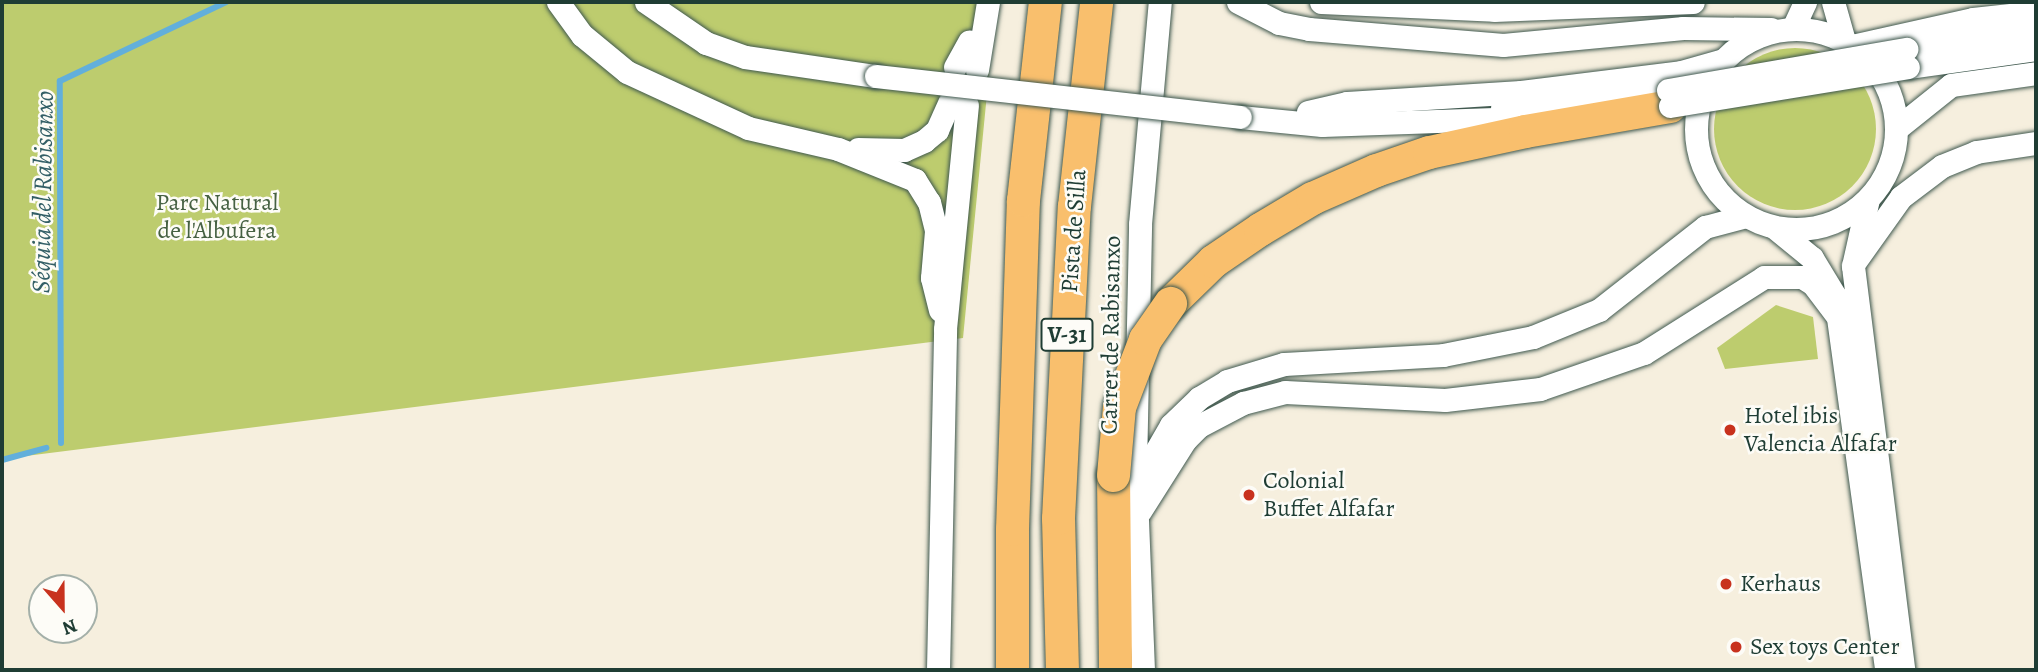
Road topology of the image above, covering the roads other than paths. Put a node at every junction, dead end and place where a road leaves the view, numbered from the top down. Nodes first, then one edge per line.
1 (558, 2) edge
2 (646, 2) edge
3 (974, 2) edge
4 (988, 2) edge
5 (1045, 2) edge
6 (1096, 2) edge
7 (1160, 2) edge
8 (1238, 2) edge
9 (1321, 2) edge
10 (1693, 2) edge
11 (1805, 2) edge
12 (1833, 2) edge
13 (2036, 9) edge
14 (1494, 10) junction
15 (1785, 29) junction
16 (1648, 30) junction
17 (2036, 30) edge
18 (1848, 43) junction
19 (2036, 49) edge
20 (1907, 58) junction
21 (1723, 60) junction
22 (2036, 72) edge
23 (1669, 98) junction
24 (1308, 112) junction
25 (1240, 117) junction
26 (1896, 129) junction
27 (2036, 143) edge
28 (838, 149) junction
29 (1869, 198) junction
30 (1746, 216) junction
31 (1773, 227) junction
32 (1853, 266) junction
33 (1836, 314) junction
34 (945, 330) junction
35 (1140, 511) junction
36 (938, 670) edge
37 (1012, 670) edge
38 (1062, 670) edge
39 (1115, 670) edge
40 (1143, 670) edge
41 (1886, 670) edge
42 (1903, 670) edge

1 - 28 street
2 - 25 street, bridge
3 - 4 street
5 - 37 highway, Pista de Silla / V-31
6 - 38 highway, Pista de Silla / V-31
7 - 35 street, Carrer de Rabisanxo
8 - 16 street
9 - 14 street
10 - 14 street
11 - 15 street
12 - 18 street
13 - 18 street
14 - 16 street
15 - 16 street
15 - 18 street
15 - 21 street
17 - 20 street
18 - 26 street
19 - 20 street
20 - 23 street, bridge
21 - 24 street
21 - 30 street
22 - 26 street
23 - 24 street
23 - 25 street
23 - 39 highway, bridge
24 - 25 street
26 - 29 street
27 - 32 street
28 - 34 street
28 - 34 street
29 - 31 street
29 - 32 street
30 - 31 street
30 - 35 street
31 - 33 street
32 - 42 street
33 - 35 street
33 - 41 street
34 - 36 street
35 - 40 street, Carrer de Rabisanxo

